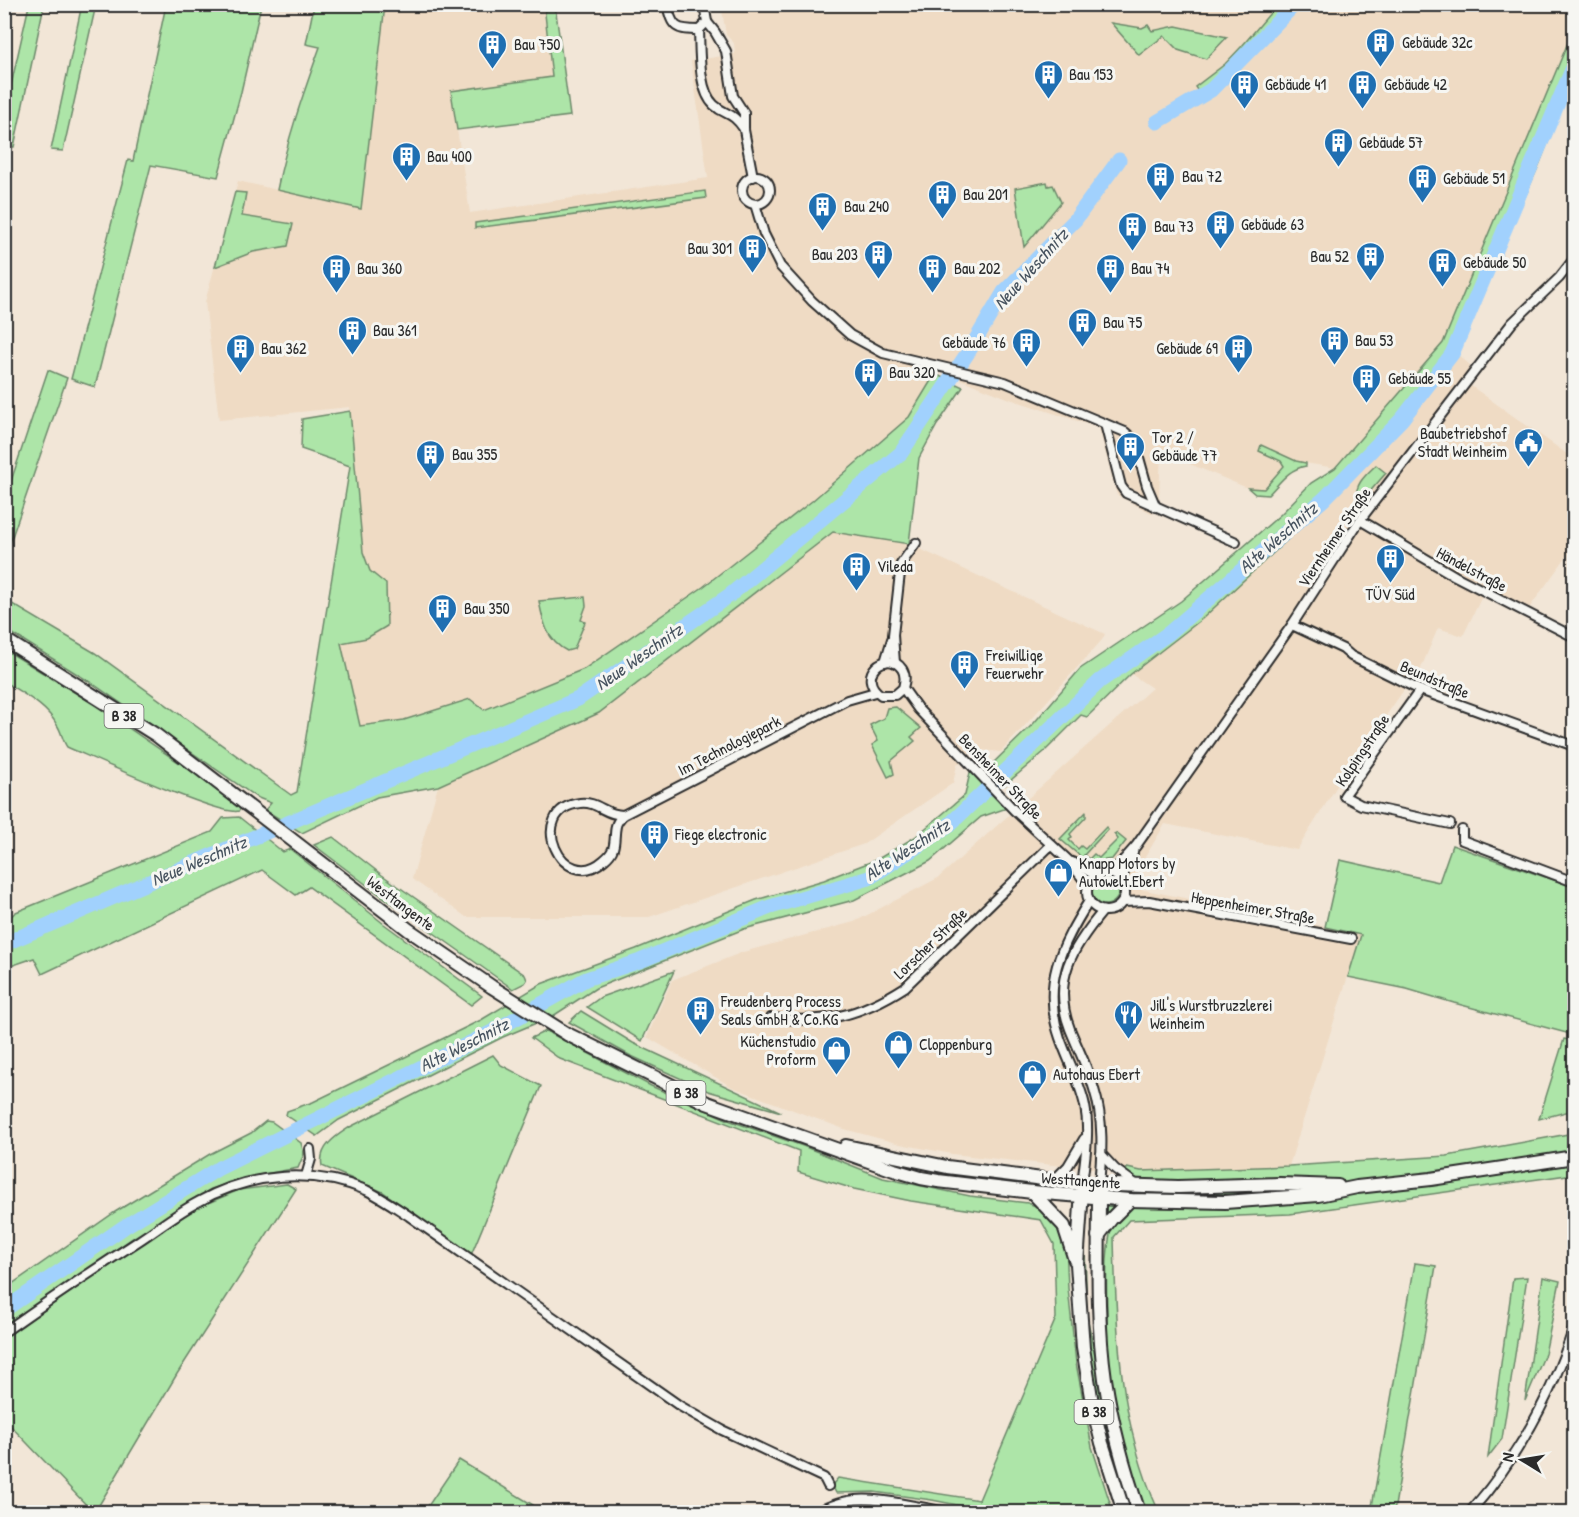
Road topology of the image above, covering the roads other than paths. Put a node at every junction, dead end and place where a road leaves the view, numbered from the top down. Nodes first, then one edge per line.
1 (667, 4) edge
2 (704, 4) edge
3 (707, 22) junction
4 (699, 30) junction
5 (744, 130) junction
6 (753, 177) junction
7 (755, 204) junction
8 (1575, 259) edge
9 (1105, 424) junction
10 (1156, 507) junction
11 (1360, 520) junction
12 (1236, 542) dead end
13 (916, 543) dead end
14 (1292, 625) junction
15 (893, 635) junction
16 (1575, 637) edge
17 (4, 639) edge
18 (885, 662) junction
19 (895, 663) junction
20 (871, 682) junction
21 (903, 688) junction
22 (1420, 690) junction
23 (876, 692) junction
24 (895, 695) junction
25 (847, 700) junction
26 (918, 709) junction
27 (1575, 746) edge
28 (623, 815) junction
29 (1450, 824) dead end
30 (1462, 830) dead end
31 (1050, 845) junction
32 (1136, 846) junction
33 (1068, 860) junction
34 (1112, 873) junction
35 (1095, 876) junction
36 (1121, 879) junction
37 (1575, 882) edge
38 (1088, 885) junction
39 (1126, 891) junction
40 (1089, 901) junction
41 (1149, 901) junction
42 (1123, 902) junction
43 (1102, 911) junction
44 (1352, 939) dead end
45 (771, 1018) dead end
46 (1087, 1135) junction
47 (810, 1139) junction
48 (310, 1149) dead end
49 (1101, 1154) junction
50 (1575, 1157) edge
51 (306, 1176) junction
52 (1053, 1181) junction
53 (1099, 1185) junction
54 (1138, 1186) junction
55 (1357, 1187) junction
56 (1082, 1190) junction
57 (1032, 1192) junction
58 (1099, 1198) junction
59 (1130, 1200) junction
60 (1098, 1236) junction
61 (1077, 1264) junction
62 (1575, 1327) edge
63 (4, 1332) edge
64 (828, 1486) dead end
65 (816, 1512) edge
66 (948, 1512) edge
67 (1124, 1512) edge
68 (1139, 1512) edge
69 (1470, 1512) edge

1 - 4 street
2 - 3 street
3 - 4 street
3 - 5 street
4 - 5 street
5 - 6 street
6 - 7 street
6 - 7 street
7 - 9 street
8 - 11 street, Viernheimer Straße
9 - 10 street
9 - 10 street
10 - 12 street
11 - 14 street, Viernheimer Straße
11 - 16 street, Händelstraße
13 - 15 street
14 - 22 street, Beundstraße
14 - 32 street, Viernheimer Straße
15 - 18 street
15 - 19 street
17 - 47 main road, Westtangente / B 38
18 - 19 street
18 - 20 street
19 - 21 street, Bensheimer Straße
20 - 23 street
20 - 25 street, Im Technologiepark
21 - 24 street
21 - 26 street, Bensheimer Straße
22 - 27 street, Beundstraße
22 - 29 street, Kolpingstraße
23 - 24 street, Bensheimer Straße
23 - 25 street, Im Technologiepark
24 - 26 street, Bensheimer Straße
25 - 28 street, Im Technologiepark
26 - 31 street, Bensheimer Straße
28 - 28 street
30 - 37 street
31 - 33 street, Bensheimer Straße
31 - 45 street, Lorscher Straße
32 - 34 street, Viernheimer Straße
32 - 36 street, Viernheimer Straße
33 - 35 street, Bensheimer Straße
33 - 38 street, Bensheimer Straße
34 - 35 street
34 - 36 street
35 - 38 street
36 - 39 street
38 - 40 street
39 - 41 street, Heppenheimer Straße
39 - 42 street
40 - 43 street
40 - 46 street
41 - 42 street, Heppenheimer Straße
41 - 44 street, Heppenheimer Straße
42 - 43 street
43 - 49 street
46 - 52 street
46 - 56 street
47 - 52 main road, Westtangente / B 38
47 - 57 main road, Westtangente / B 38
48 - 51 street
49 - 53 street
49 - 54 street
50 - 55 main road, Westtangente
51 - 63 street
51 - 64 street
52 - 56 main road, Westtangente / B 38
53 - 54 main road, Westtangente
53 - 56 main road, Westtangente / B 38
53 - 58 main road, B 38
54 - 55 main road, Westtangente
55 - 59 main road, Westtangente
56 - 57 main road, Westtangente / B 38
56 - 58 main road, Westtangente
56 - 61 main road, B 38
57 - 61 main road, B 38
58 - 59 main road, Westtangente
58 - 60 main road, B 38
59 - 60 main road
60 - 68 main road, B 38
61 - 67 main road, B 38
62 - 69 street
65 - 66 street

